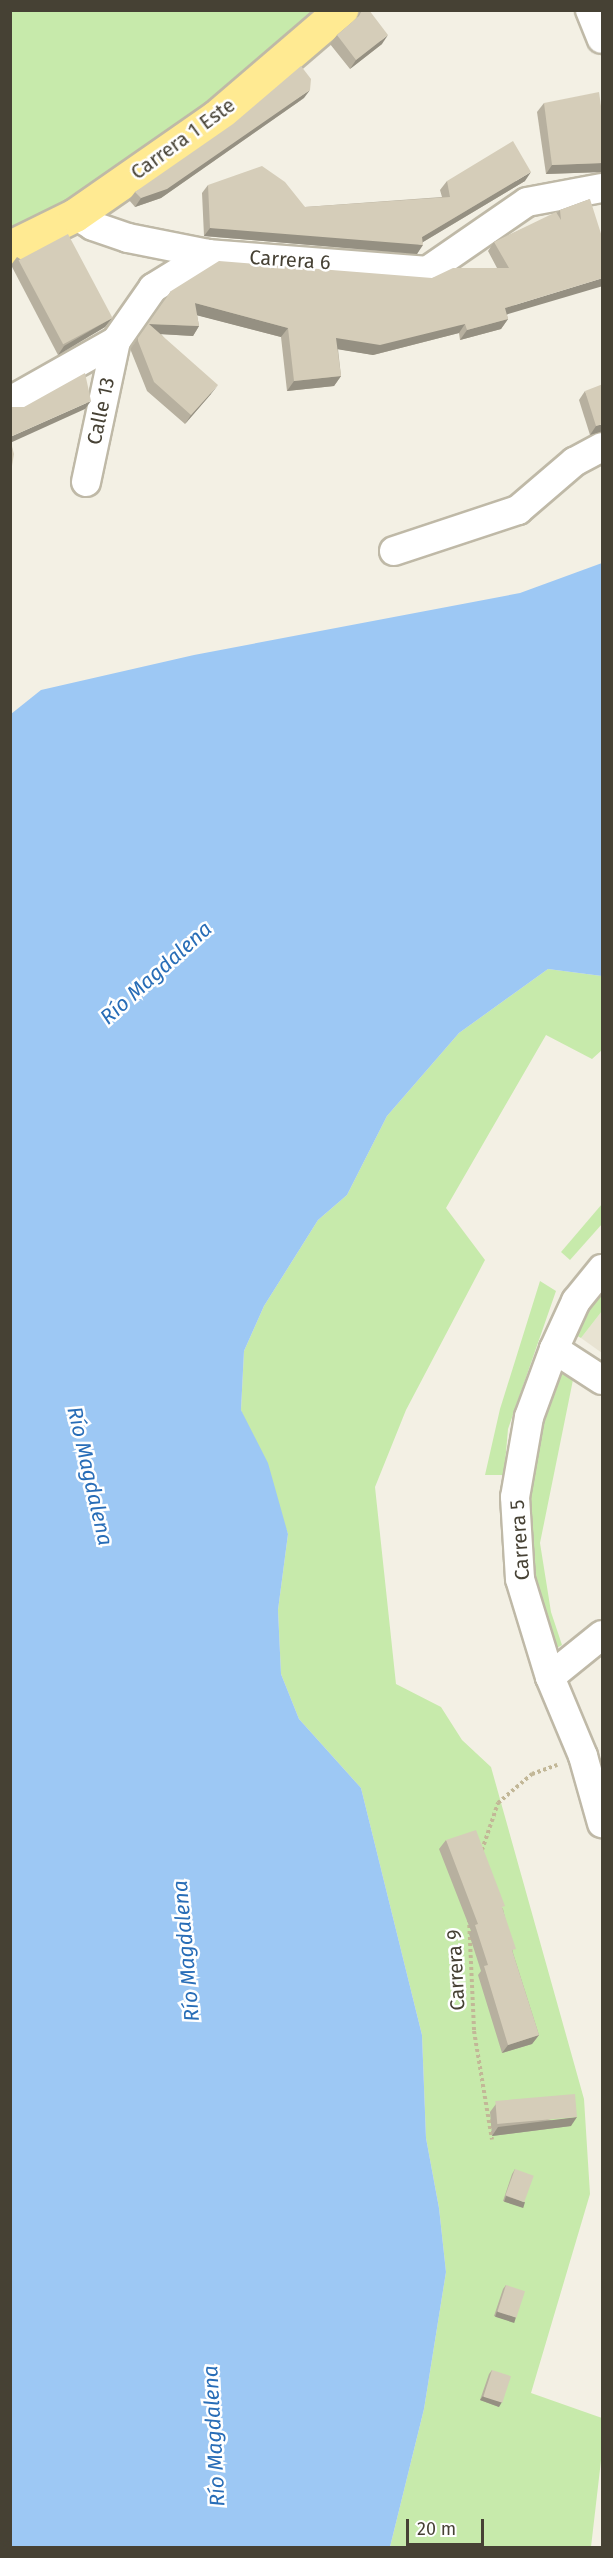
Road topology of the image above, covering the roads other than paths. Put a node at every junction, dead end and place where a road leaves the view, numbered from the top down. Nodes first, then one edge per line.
1 (341, 10) edge
2 (590, 10) edge
3 (603, 39) edge
4 (603, 188) edge
5 (75, 215) junction
6 (10, 247) edge
7 (208, 254) junction
8 (116, 340) junction
9 (11, 398) edge
10 (603, 447) edge
11 (86, 482) dead end
12 (394, 551) dead end
13 (603, 1269) edge
14 (554, 1349) junction
15 (603, 1380) edge
16 (603, 1635) edge
17 (550, 1677) junction
18 (602, 1819) edge

1 - 5 main road, Carrera 1 Este
2 - 3 street
4 - 7 street, Carrera 6
5 - 6 main road, Carrera 1 Este
5 - 7 street, Carrera 6
7 - 8 street
8 - 9 street
8 - 11 street, Calle 13
10 - 12 street
13 - 14 street, Carrera 5
14 - 15 street
14 - 17 street, Carrera 5
16 - 17 street
17 - 18 street, Carrera 5

